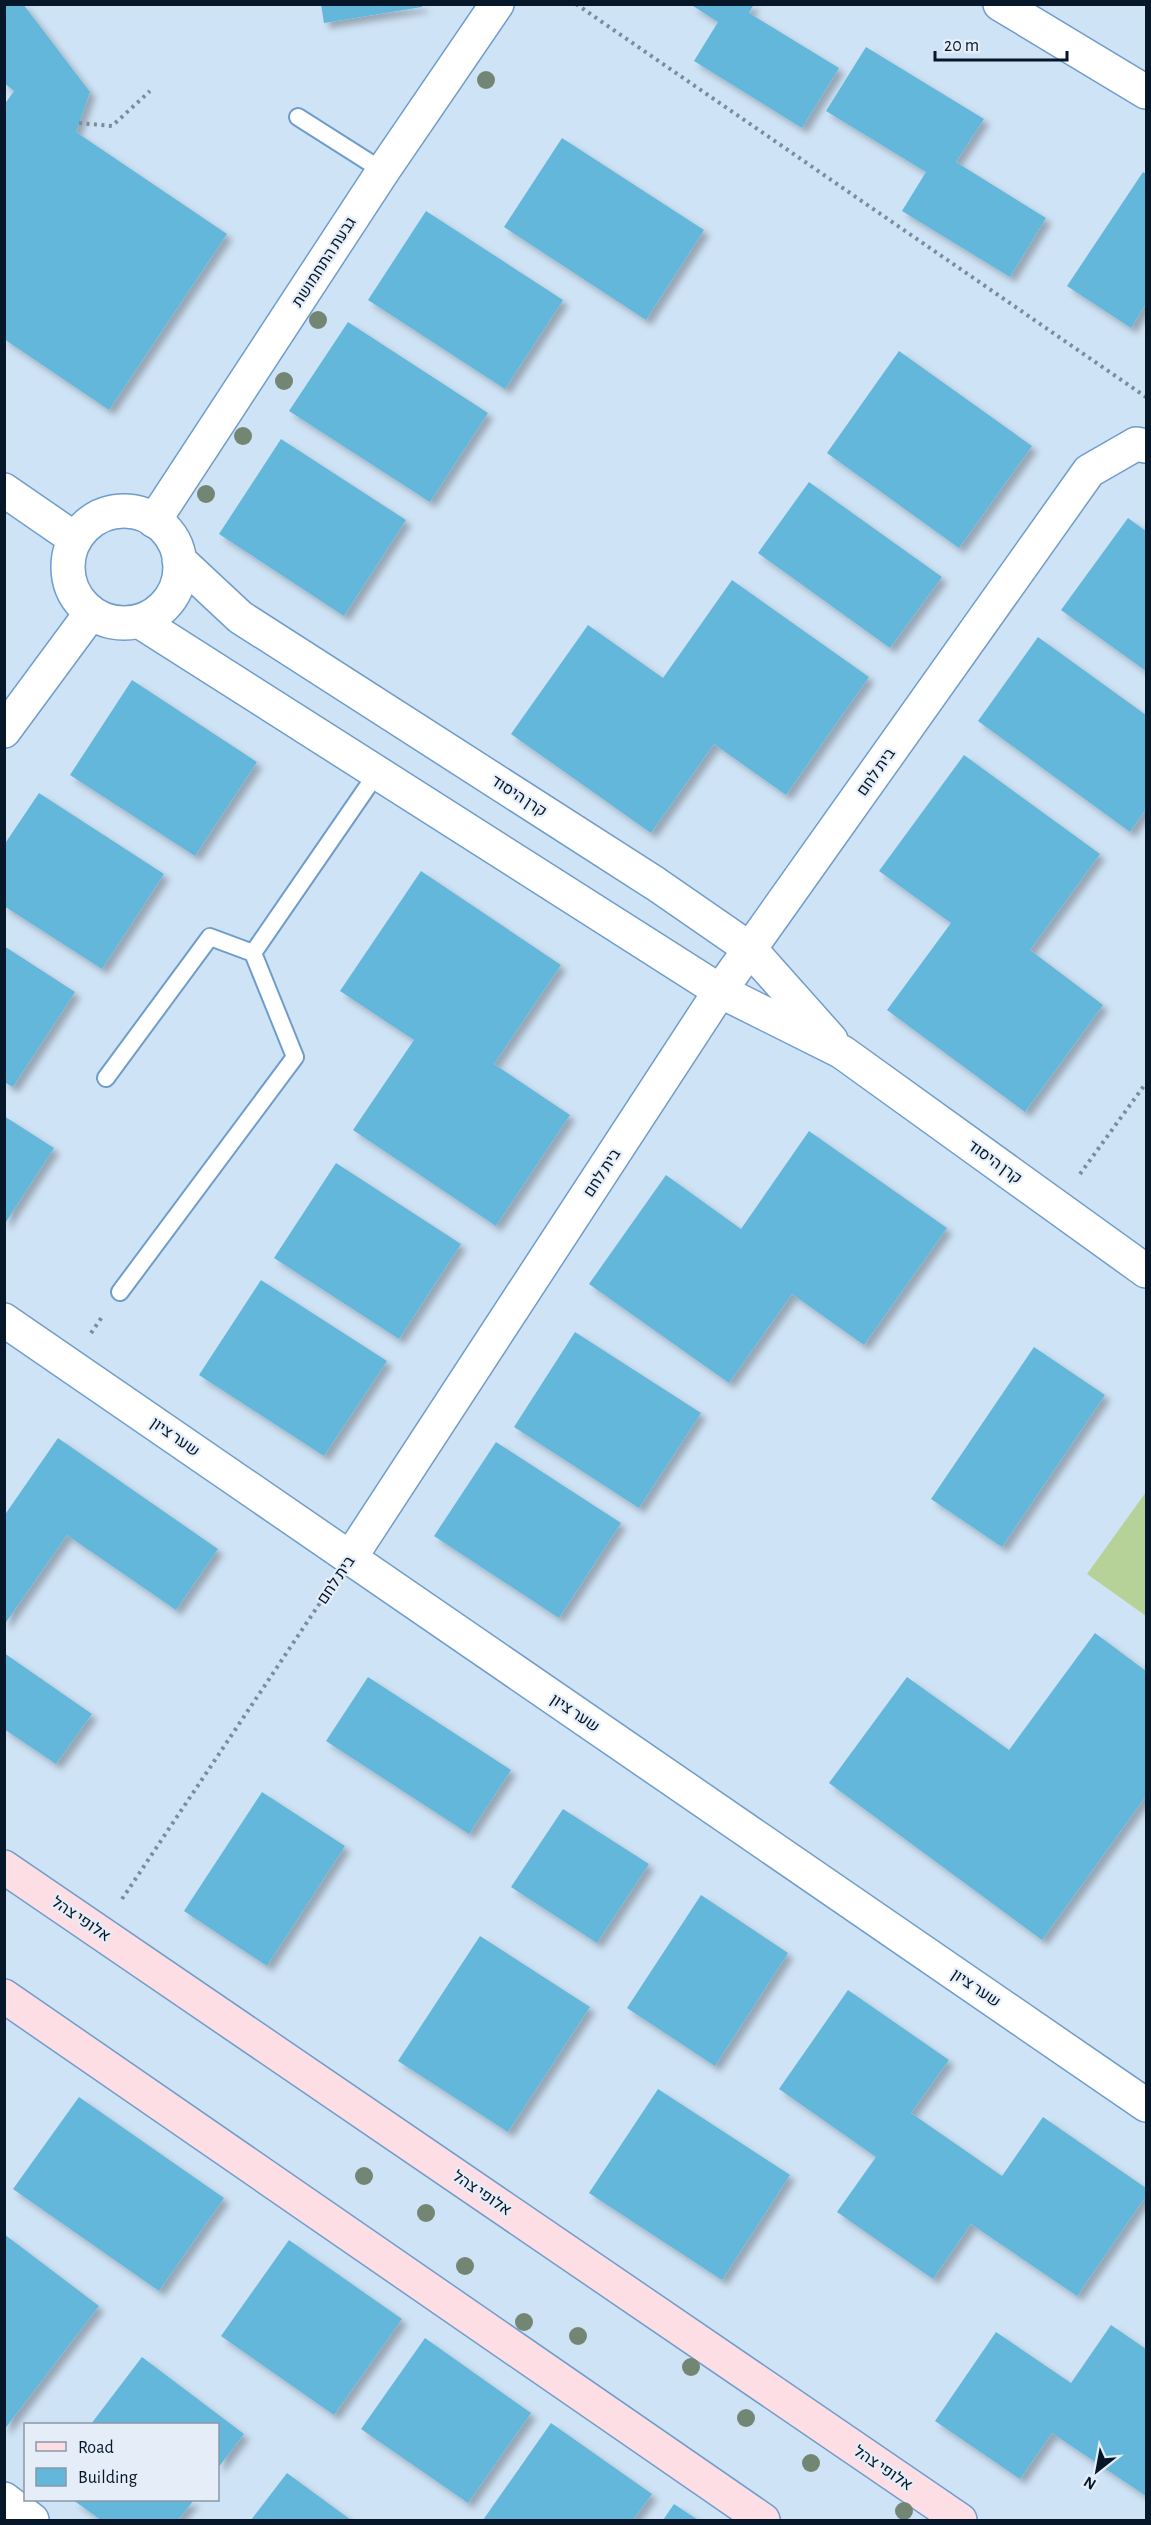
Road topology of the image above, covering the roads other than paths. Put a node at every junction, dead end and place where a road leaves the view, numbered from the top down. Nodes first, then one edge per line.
1 (497, 4) edge
2 (1000, 4) edge
3 (1146, 92) edge
4 (298, 117) dead end
5 (383, 171) junction
6 (1141, 445) edge
7 (4, 490) edge
8 (154, 521) junction
9 (75, 539) junction
10 (179, 560) junction
11 (91, 613) junction
12 (139, 621) junction
13 (4, 731) edge
14 (377, 773) junction
15 (750, 949) junction
16 (253, 953) junction
17 (720, 991) junction
18 (842, 1052) junction
19 (106, 1078) dead end
20 (1146, 1271) edge
21 (120, 1292) road end
22 (4, 1320) edge
23 (350, 1558) junction
24 (4, 1867) edge
25 (4, 1996) edge
26 (1146, 2105) edge
27 (4, 2499) edge
28 (32, 2520) edge
29 (763, 2520) edge
30 (960, 2520) edge

1 - 5 street, גבעת התחמושת
2 - 3 street
4 - 5 lane
5 - 8 street, גבעת התחמושת
6 - 15 street, בית לחם
7 - 9 street
8 - 9 street
8 - 10 street
9 - 11 street
10 - 12 street
10 - 15 street, קרן היסוד
11 - 12 street
11 - 13 street
12 - 14 street, קרן היסוד
14 - 16 lane
14 - 17 street, קרן היסוד
15 - 17 street, בית לחם
15 - 18 street, קרן היסוד
16 - 19 lane
16 - 21 lane
17 - 18 street, קרן היסוד
17 - 23 street, בית לחם
18 - 20 street, קרן היסוד
22 - 23 street, שער ציון
23 - 26 street, שער ציון
24 - 30 main road, אלופי צהל
25 - 29 main road
27 - 28 street

